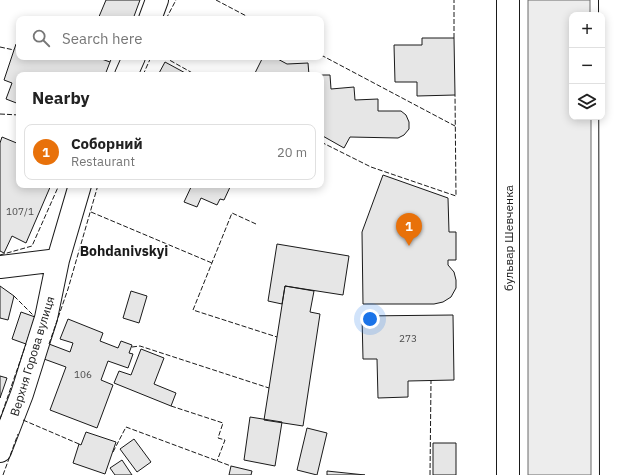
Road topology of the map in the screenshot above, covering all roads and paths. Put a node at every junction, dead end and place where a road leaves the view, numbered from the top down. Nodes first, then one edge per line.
1 (157, 0) edge
2 (508, 0) edge
3 (610, 0) edge
4 (151, 16) edge
5 (133, 60) edge
6 (127, 72) edge
7 (79, 188) edge
8 (58, 260) junction
9 (0, 267) edge
10 (0, 450) edge
11 (508, 475) edge
12 (611, 475) edge

1 - 4 main road
2 - 11 main road, бульвар Шевченка
3 - 12 main road
5 - 6 main road
7 - 8 main road, Верхня Горова вулиця
8 - 9 main road
8 - 10 main road, Верхня Горова вулиця

